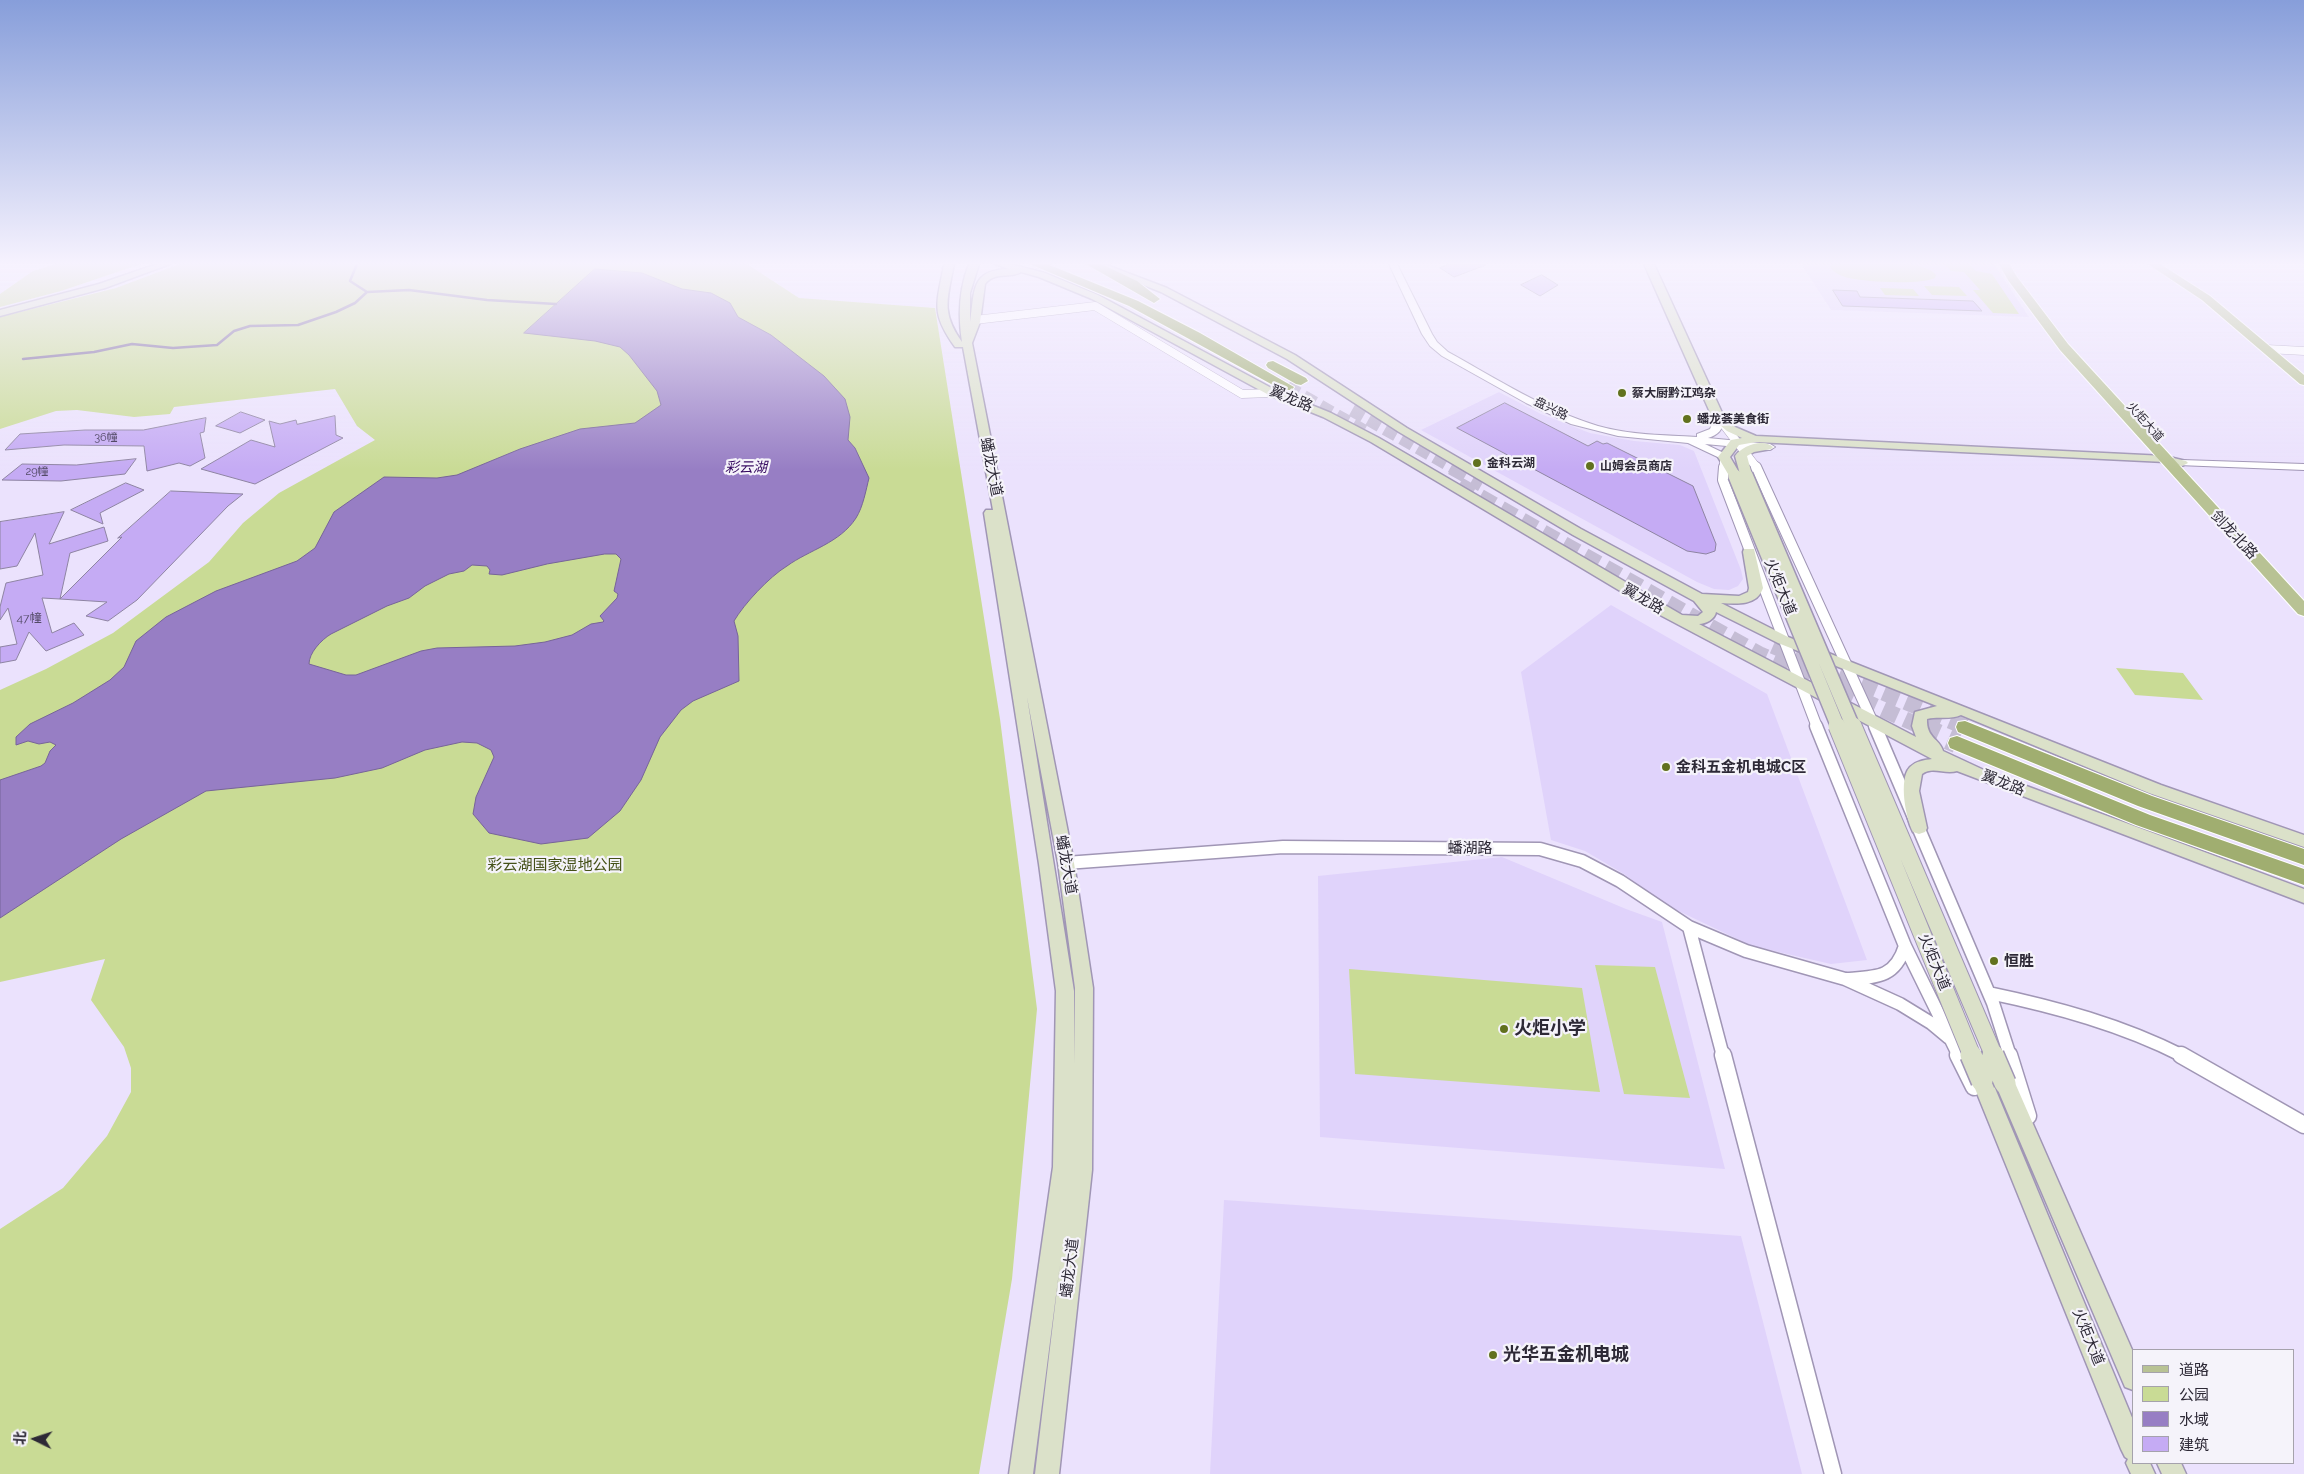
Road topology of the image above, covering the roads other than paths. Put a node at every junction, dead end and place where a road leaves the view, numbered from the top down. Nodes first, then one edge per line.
1 (950, 333) edge
2 (961, 333) edge
3 (969, 333) edge
4 (1140, 333) edge
5 (1163, 333) edge
6 (1188, 333) edge
7 (1215, 333) edge
8 (1245, 333) edge
9 (1427, 333) edge
10 (1681, 333) edge
11 (2053, 333) edge
12 (2065, 333) edge
13 (2247, 333) edge
14 (963, 344) junction
15 (2267, 350) junction
16 (2304, 351) edge
17 (1301, 380) tunnel mouth
18 (2304, 381) edge
19 (1286, 387) tunnel mouth
20 (1273, 393) junction
21 (1719, 419) junction
22 (1678, 438) junction
23 (1756, 439) junction
24 (1735, 442) junction
25 (1770, 447) junction
26 (1744, 452) junction
27 (1724, 457) junction
28 (2173, 463) junction
29 (2304, 467) edge
30 (1740, 476) junction
31 (1749, 552) junction
32 (2304, 594) edge
33 (1697, 598) junction
34 (2304, 611) edge
35 (1678, 618) junction
36 (1783, 640) junction
37 (1847, 666) junction
38 (1798, 681) junction
39 (1873, 722) junction
40 (1967, 729) junction
41 (1945, 759) junction
42 (1981, 775) junction
43 (2144, 810) junction
44 (1919, 828) junction
45 (2304, 840) edge
46 (2304, 857) edge
47 (1066, 863) junction
48 (2304, 878) edge
49 (2304, 896) edge
50 (1689, 927) junction
51 (1905, 946) junction
52 (1845, 979) junction
53 (1989, 992) junction
54 (1949, 1038) junction
55 (2304, 1125) edge
56 (2023, 1179) junction
57 (2047, 1180) junction
58 (2132, 1377) edge
59 (2132, 1447) edge
60 (1021, 1474) edge
61 (1046, 1474) edge
62 (1833, 1474) edge

1 - 14 main road
2 - 14 main road, 蟠龙大道
3 - 14 main road
4 - 20 street
5 - 20 main road, 翼龙路
6 - 19 highway, 翼龙路
7 - 17 highway, 翼龙路
8 - 33 main road, 翼龙路
9 - 22 street, 盘兴路
10 - 21 main road
11 - 28 main road, 火炬大道
12 - 28 main road, 火炬大道
13 - 15 main road
14 - 47 main road, 蟠龙大道
14 - 60 main road, 蟠龙大道
15 - 16 street
15 - 18 main road
20 - 35 main road, 翼龙路
21 - 22 street
21 - 23 main road
21 - 24 street
22 - 24 street, 盘兴路
22 - 27 street
23 - 24 main road
23 - 28 main road, 火炬大道
24 - 25 street, 盘兴路
24 - 26 street
24 - 27 main road
25 - 26 main road, 火炬大道
25 - 28 main road, 火炬大道
26 - 30 main road
26 - 37 street
27 - 30 main road
27 - 31 street
28 - 29 street
28 - 32 main road, 剑龙北路
28 - 34 main road, 剑龙北路
30 - 56 main road, 火炬大道, bridge
30 - 57 main road, 火炬大道, bridge
31 - 33 main road
31 - 36 street
33 - 35 main road
33 - 36 main road, 翼龙路
35 - 38 main road, 翼龙路
36 - 37 main road, 翼龙路
36 - 38 street
37 - 39 street
37 - 40 main road, 翼龙路
38 - 39 main road, 翼龙路
38 - 51 street
39 - 41 main road, 翼龙路
39 - 44 street
40 - 41 main road
40 - 43 highway, 翼龙路
40 - 45 main road, 翼龙路
41 - 42 main road, 翼龙路
42 - 44 main road
42 - 49 main road, 翼龙路
43 - 46 highway, 翼龙路
43 - 48 highway, 翼龙路
44 - 53 street
47 - 50 street, 蟠湖路
47 - 61 main road, 蟠龙大道
50 - 52 street, 蟠湖路
50 - 62 street
51 - 52 street
51 - 54 street
52 - 54 street
53 - 55 street
53 - 57 street
54 - 56 street
56 - 59 main road, 火炬大道
57 - 58 main road, 火炬大道

